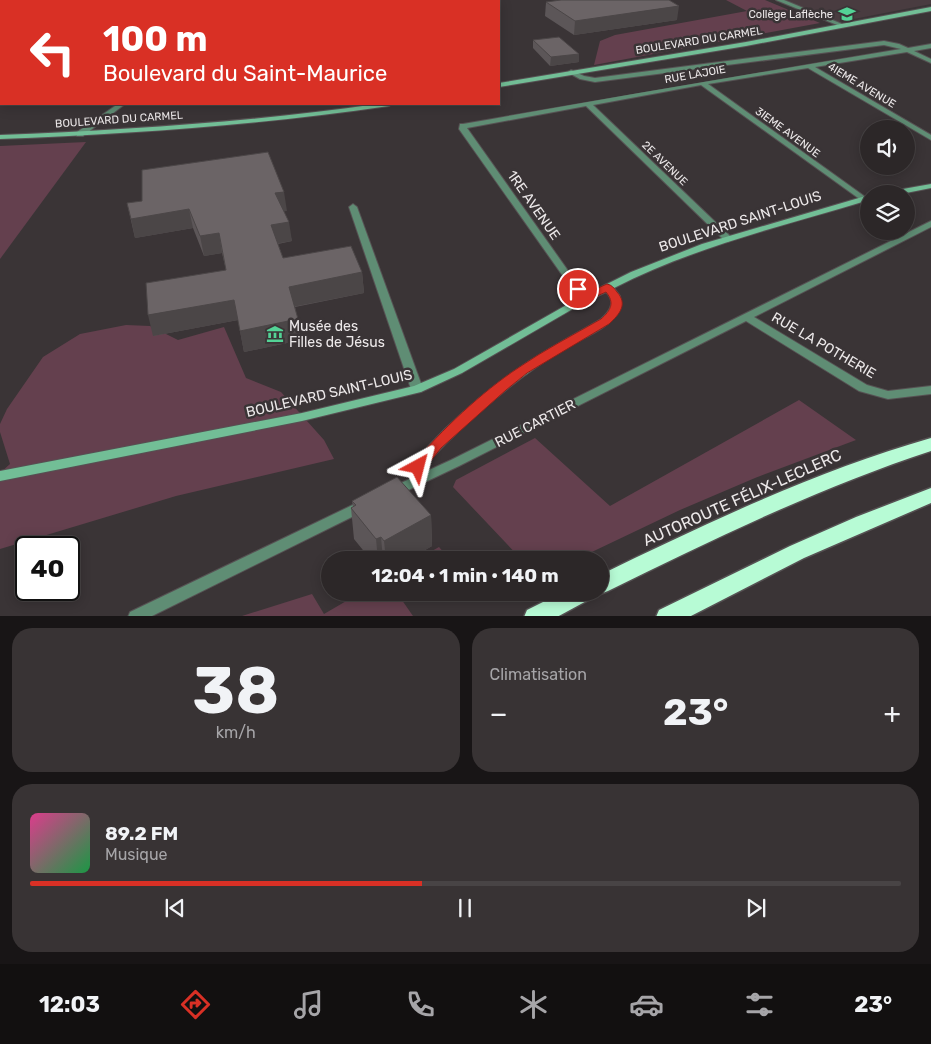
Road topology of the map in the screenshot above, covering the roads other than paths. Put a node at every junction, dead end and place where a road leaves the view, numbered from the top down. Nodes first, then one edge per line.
1 (779, 0) edge
2 (931, 9) edge
3 (844, 26) junction
4 (931, 46) edge
5 (906, 49) junction
6 (931, 61) edge
7 (808, 65) junction
8 (571, 72) junction
9 (702, 83) junction
10 (500, 84) edge
11 (587, 103) junction
12 (121, 105) edge
13 (381, 105) edge
14 (463, 126) joint
15 (80, 134) junction
16 (0, 137) edge
17 (931, 138) edge
18 (931, 186) edge
19 (915, 189) edge
20 (860, 194) edge
21 (860, 199) edge
22 (353, 207) dead end
23 (931, 224) edge
24 (728, 238) junction
25 (607, 287) junction
26 (588, 297) junction
27 (746, 317) junction
28 (416, 389) junction
29 (931, 390) edge
30 (931, 444) edge
31 (0, 476) edge
32 (419, 480) junction
33 (931, 495) edge
34 (609, 581) edge
35 (566, 601) edge
36 (135, 616) edge
37 (536, 616) edge
38 (667, 616) edge

1 - 3 street
2 - 3 street, BOULEVARD DU CARMEL
3 - 8 street, BOULEVARD DU CARMEL
4 - 5 street, RUE LAJOIE
5 - 6 street
5 - 7 street, RUE LAJOIE
5 - 8 street
7 - 9 street, RUE LAJOIE
7 - 17 street, 4IEME AVENUE
8 - 10 street, BOULEVARD DU CARMEL
9 - 11 street, RUE LAJOIE
9 - 20 street, 3IEME AVENUE
11 - 14 street, RUE LAJOIE
11 - 24 street, 2E AVENUE
12 - 15 street
13 - 15 street, BOULEVARD DU CARMEL
14 - 26 street, 1RE AVENUE
15 - 16 street, BOULEVARD DU CARMEL
18 - 19 street
21 - 24 street, BOULEVARD SAINT-LOUIS
22 - 28 street
23 - 27 street, RUE CARTIER
24 - 25 street, BOULEVARD SAINT-LOUIS
25 - 26 street, BOULEVARD SAINT-LOUIS
25 - 32 street
26 - 28 street, BOULEVARD SAINT-LOUIS
27 - 29 street, RUE LA POTHERIE
27 - 32 street, RUE CARTIER
28 - 31 street, BOULEVARD SAINT-LOUIS
30 - 34 highway, AUTOROUTE FÉLIX-LECLERC
32 - 36 street, RUE CARTIER
33 - 38 highway
35 - 37 highway

